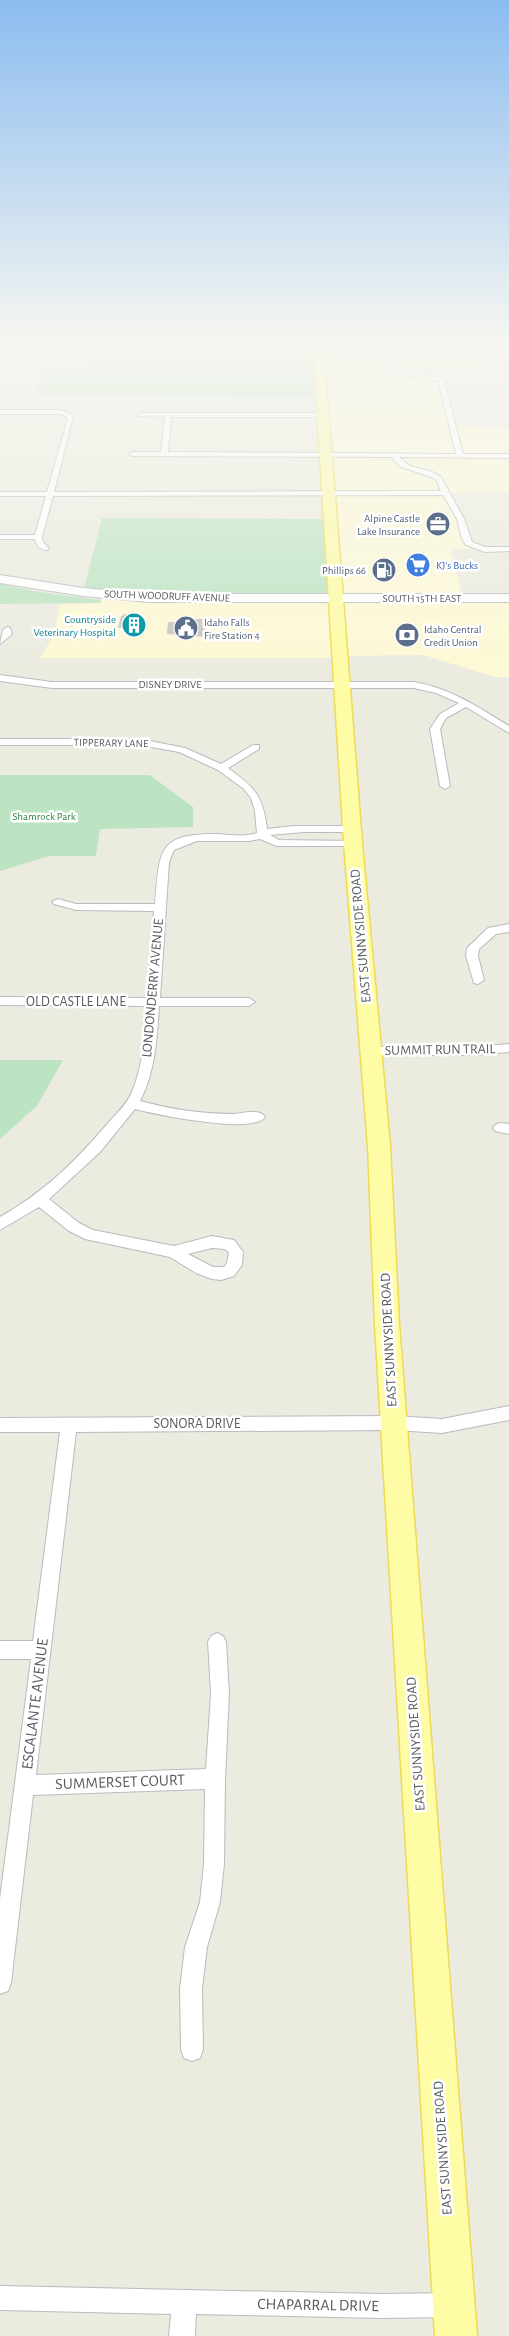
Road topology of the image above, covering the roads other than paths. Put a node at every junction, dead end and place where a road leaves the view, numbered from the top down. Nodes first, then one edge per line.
1 (61, 452) edge
2 (459, 452) edge
3 (132, 454) dead end
4 (164, 454) joint
5 (325, 455) junction
6 (394, 455) junction
7 (460, 456) junction
8 (509, 456) edge
9 (444, 493) junction
10 (0, 494) edge
11 (51, 494) junction
12 (328, 495) junction
13 (0, 537) edge
14 (38, 537) junction
15 (45, 548) dead end
16 (509, 549) edge
17 (0, 579) edge
18 (335, 598) junction
19 (509, 598) edge
20 (7, 630) dead end
21 (0, 641) edge
22 (0, 678) edge
23 (341, 685) junction
24 (465, 704) junction
25 (509, 730) edge
26 (0, 742) edge
27 (256, 747) dead end
28 (221, 768) junction
29 (445, 786) dead end
30 (263, 836) junction
31 (353, 836) junction
32 (58, 902) dead end
33 (160, 908) junction
34 (509, 928) edge
35 (478, 980) dead end
36 (152, 1001) junction
37 (0, 1002) edge
38 (249, 1002) dead end
39 (509, 1048) edge
40 (372, 1051) junction
41 (132, 1104) junction
42 (258, 1117) dead end
43 (40, 1200) junction
44 (0, 1224) edge
45 (174, 1252) dead end
46 (509, 1413) edge
47 (394, 1423) junction
48 (0, 1424) edge
49 (70, 1424) junction
50 (217, 1642) dead end
51 (0, 1650) edge
52 (41, 1650) junction
53 (215, 1779) junction
54 (26, 1785) junction
55 (3, 1928) edge
56 (0, 1983) edge
57 (192, 2050) dead end
58 (0, 2298) edge
59 (184, 2302) junction
60 (455, 2321) edge
61 (182, 2336) edge

1 - 11 street
2 - 7 street
3 - 4 street
4 - 5 street
5 - 6 street
5 - 12 main road, EAST SUNNYSIDE ROAD
6 - 7 street
6 - 9 street
7 - 8 street
9 - 12 street
9 - 16 street
10 - 11 street
11 - 12 street
11 - 14 street
12 - 18 main road, EAST SUNNYSIDE ROAD
13 - 14 street
14 - 15 street
17 - 18 main road, SOUTH WOODRUFF AVENUE
18 - 19 main road, SOUTH 15TH EAST
18 - 23 main road, EAST SUNNYSIDE ROAD
20 - 21 street
22 - 23 street, DISNEY DRIVE
23 - 24 street, DISNEY DRIVE
23 - 31 main road, EAST SUNNYSIDE ROAD
24 - 25 street, DISNEY DRIVE
24 - 29 street
26 - 28 street, TIPPERARY LANE
27 - 28 street
28 - 30 street, TIPPERARY LANE
30 - 31 street, LONDONDERRY AVENUE
30 - 33 street, LONDONDERRY AVENUE
31 - 40 main road, EAST SUNNYSIDE ROAD
32 - 33 street
33 - 36 street, LONDONDERRY AVENUE
34 - 35 street
36 - 37 street, OLD CASTLE LANE
36 - 38 street, OLD CASTLE LANE
36 - 41 street, LONDONDERRY AVENUE
39 - 40 street, SUMMIT RUN TRAIL
40 - 47 main road, EAST SUNNYSIDE ROAD
41 - 42 street
41 - 43 street, LONDONDERRY AVENUE
43 - 44 street, LONDONDERRY AVENUE
43 - 45 street
46 - 47 street, SONORA DRIVE
47 - 49 street, SONORA DRIVE
47 - 60 main road, EAST SUNNYSIDE ROAD
48 - 49 street, SONORA DRIVE
49 - 52 street, ESCALANTE AVENUE
50 - 53 street
51 - 52 street
52 - 54 street, ESCALANTE AVENUE
53 - 54 street, SUMMERSET COURT
53 - 57 street
54 - 55 street, ESCALANTE AVENUE
55 - 56 street, ESCALANTE AVENUE
58 - 59 street, CHAPARRAL DRIVE
59 - 60 street, CHAPARRAL DRIVE
59 - 61 street

